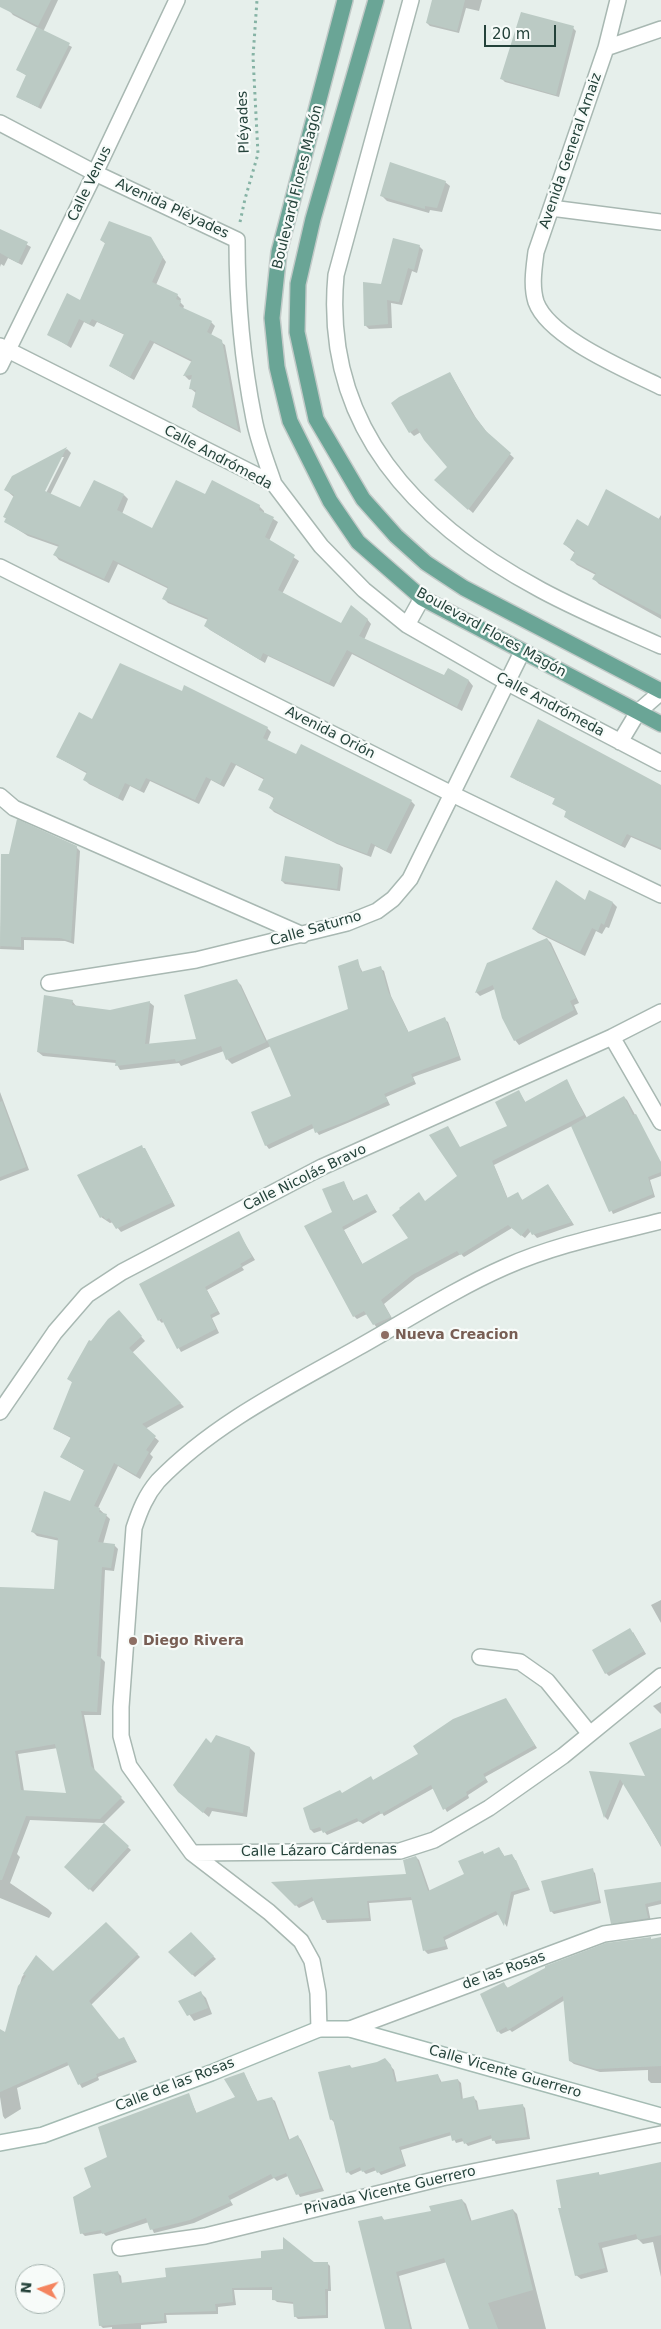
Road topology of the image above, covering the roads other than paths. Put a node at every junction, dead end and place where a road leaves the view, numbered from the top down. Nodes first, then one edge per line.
1 (177, 0) edge
2 (345, 0) edge
3 (376, 0) edge
4 (411, 0) edge
5 (618, 0) edge
6 (661, 30) edge
7 (606, 48) junction
8 (0, 123) edge
9 (95, 173) junction
10 (551, 208) junction
11 (661, 222) edge
12 (4, 348) edge
13 (0, 366) edge
14 (661, 387) edge
15 (274, 484) junction
16 (0, 566) edge
17 (422, 598) junction
18 (408, 625) junction
19 (661, 646) edge
20 (522, 652) junction
21 (508, 683) junction
22 (661, 691) edge
23 (638, 712) junction
24 (661, 724) edge
25 (620, 742) junction
26 (661, 763) edge
27 (452, 794) junction
28 (0, 796) edge
29 (661, 895) edge
30 (304, 935) junction
31 (49, 983) dead end
32 (661, 1012) edge
33 (612, 1037) junction
34 (661, 1122) edge
35 (661, 1220) edge
36 (0, 1412) edge
37 (480, 1656) dead end
38 (661, 1676) edge
39 (590, 1734) junction
40 (192, 1853) junction
41 (661, 1926) edge
42 (319, 2029) junction
43 (350, 2029) junction
44 (661, 2116) edge
45 (661, 2134) edge
46 (0, 2143) edge
47 (120, 2248) dead end

1 - 9 street, Calle Venus
2 - 17 main road, Boulevard Flores Magón
3 - 22 main road, Boulevard Flores Magón
4 - 19 street
5 - 7 street, Avenida General Arnaiz
6 - 7 street
7 - 10 street, Avenida General Arnaiz
8 - 9 street, Avenida Pléyades
9 - 12 street, Calle Venus
9 - 15 street, Avenida Pléyades
10 - 11 street
10 - 14 street, Avenida General Arnaiz
12 - 13 street, Calle Venus
12 - 15 street, Calle Andrómeda
15 - 18 street, Calle Andrómeda
16 - 27 street, Avenida Orión
17 - 18 street
17 - 20 main road, Boulevard Flores Magón
18 - 21 street, Calle Andrómeda
20 - 21 street, Calle Saturno
20 - 23 main road, Boulevard Flores Magón
21 - 25 street, Calle Andrómeda
21 - 27 street, Calle Saturno
22 - 23 street
23 - 24 main road, Boulevard Flores Magón
23 - 25 street
25 - 26 street, Calle Andrómeda
27 - 29 street, Avenida Orión
27 - 30 street, Calle Saturno
28 - 30 street
30 - 31 street, Calle Saturno
32 - 33 street, Calle Nicolás Bravo
33 - 34 street
33 - 36 street, Calle Nicolás Bravo
35 - 40 street
37 - 39 street
38 - 39 street, Calle Lázaro Cárdenas
39 - 40 street, Calle Lázaro Cárdenas
40 - 42 street
41 - 43 street, de las Rosas
42 - 43 street, Calle de las Rosas
42 - 46 street, Calle de las Rosas
43 - 44 street, Calle Vicente Guerrero
45 - 47 street, Privada Vicente Guerrero

